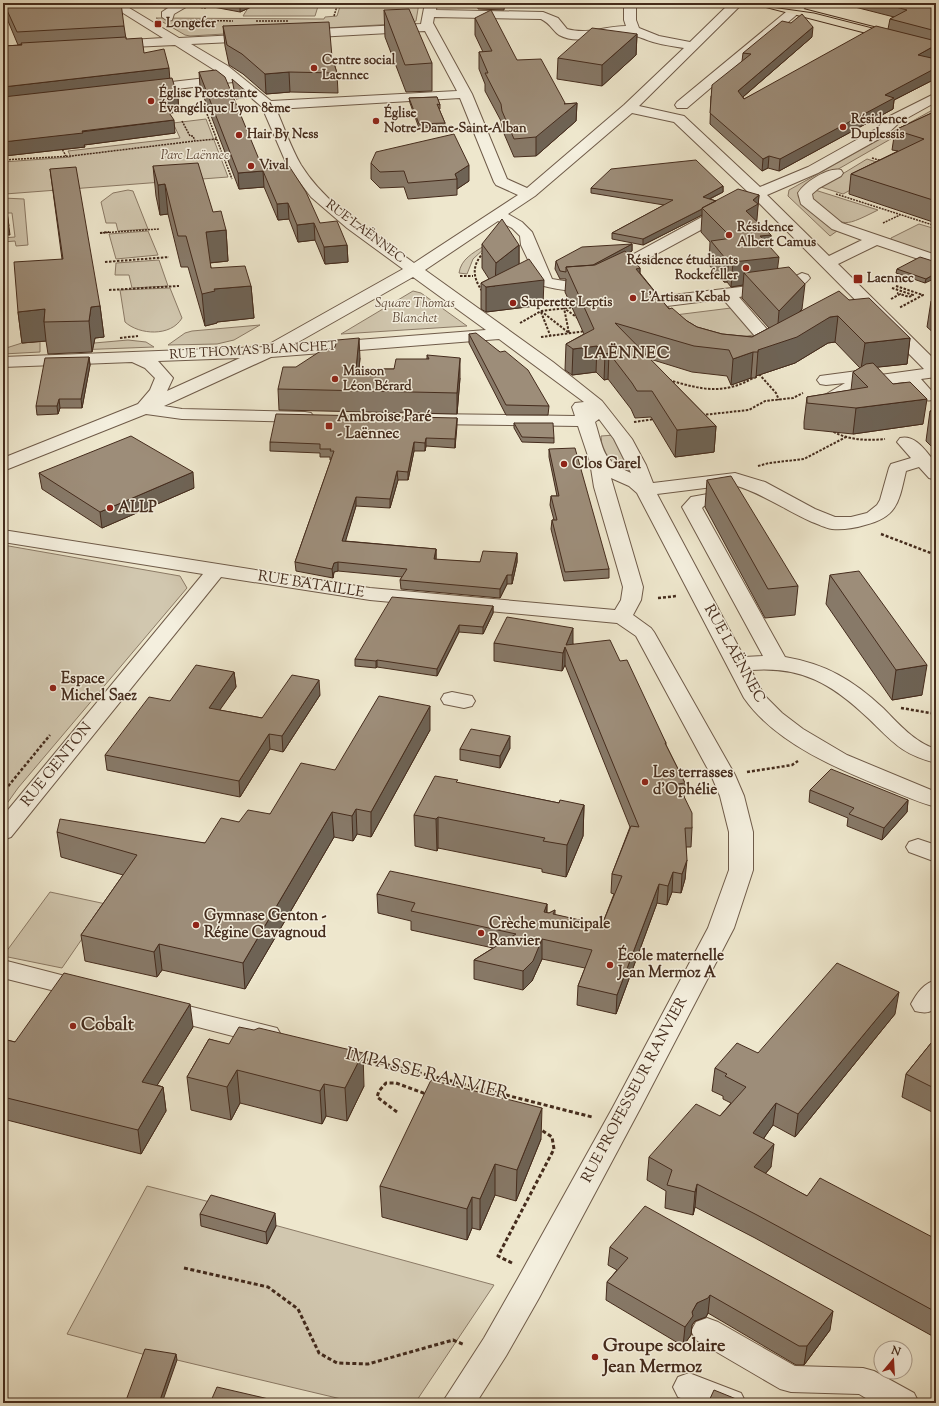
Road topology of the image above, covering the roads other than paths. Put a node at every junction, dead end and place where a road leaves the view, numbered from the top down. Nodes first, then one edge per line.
1 (113, 3) edge
2 (163, 3) edge
3 (630, 3) edge
4 (737, 3) edge
5 (766, 3) edge
6 (185, 5) edge
7 (794, 7) edge
8 (430, 14) edge
9 (168, 17) dead end
10 (634, 30) junction
11 (288, 35) edge
12 (264, 36) edge
13 (176, 41) junction
14 (104, 45) edge
15 (693, 46) junction
16 (936, 48) edge
17 (236, 78) junction
18 (134, 90) edge
19 (465, 94) junction
20 (936, 97) edge
21 (268, 105) junction
22 (682, 105) dead end
23 (629, 108) junction
24 (891, 123) junction
25 (891, 142) dead end
26 (797, 166) edge
27 (530, 193) junction
28 (757, 193) junction
29 (498, 215) junction
30 (848, 229) junction
31 (876, 239) junction
32 (808, 243) junction
33 (936, 260) edge
34 (828, 263) junction
35 (414, 270) junction
36 (802, 278) edge
37 (728, 294) junction
38 (503, 334) junction
39 (682, 334) edge
40 (268, 352) junction
41 (737, 354) edge
42 (130, 356) junction
43 (3, 362) edge
44 (934, 370) edge
45 (908, 376) junction
46 (826, 380) dead end
47 (927, 396) dead end
48 (144, 408) junction
49 (815, 409) edge
50 (593, 415) junction
51 (321, 417) edge
52 (407, 419) edge
53 (897, 440) road end
54 (923, 460) junction
55 (3, 465) edge
56 (600, 470) junction
57 (936, 474) edge
58 (730, 480) junction
59 (639, 481) junction
60 (3, 536) edge
61 (217, 569) junction
62 (622, 617) junction
63 (777, 662) junction
64 (737, 664) junction
65 (936, 756) edge
66 (936, 800) edge
67 (3, 832) edge
68 (3, 969) edge
69 (110, 996) edge
70 (141, 1003) edge
71 (287, 1040) edge
72 (707, 1331) dead end
73 (688, 1387) dead end
74 (458, 1403) edge
75 (730, 1403) edge
76 (903, 1403) edge

1 - 13 street, RUE LAËNNEC
2 - 6 street
3 - 10 street
4 - 15 street
5 - 7 main road
6 - 9 street
7 - 16 main road
7 - 22 street
8 - 10 street
8 - 11 street
8 - 19 street
10 - 15 street
12 - 13 street
13 - 14 street
13 - 17 street, RUE LAËNNEC
15 - 23 street
17 - 18 street
17 - 21 street, RUE LAËNNEC
19 - 21 street
19 - 27 street
20 - 24 street
21 - 35 street, RUE LAËNNEC
23 - 27 street
23 - 28 street
24 - 26 street
24 - 28 street
25 - 30 street
27 - 29 street
28 - 29 street
28 - 32 street
29 - 35 street
30 - 31 street
30 - 32 street
31 - 33 street
31 - 34 street
32 - 34 street
34 - 44 street
35 - 38 street, RUE LAËNNEC
35 - 40 street
36 - 37 street
37 - 39 street
37 - 41 street
38 - 40 street, RUE THOMAS BLANCHET
38 - 50 street, RUE LAËNNEC
40 - 42 street, RUE THOMAS BLANCHET
40 - 48 street
42 - 43 street, RUE THOMAS BLANCHET
42 - 48 street
44 - 45 street
44 - 46 street
45 - 47 street
45 - 49 street
48 - 51 street
48 - 55 street
50 - 52 street
50 - 56 street, RUE LAËNNEC
50 - 59 street, RUE LAËNNEC
53 - 54 street
54 - 57 street
54 - 58 street
56 - 59 street
56 - 62 street
58 - 59 street
58 - 63 street
59 - 64 street, RUE LAËNNEC
60 - 61 street, RUE BATAILLE
61 - 62 street, RUE BATAILLE
61 - 67 street, RUE GENTON
62 - 74 street, RUE PROFESSEUR RANVIER
63 - 64 street
63 - 65 street
64 - 66 street, RUE LAËNNEC
68 - 69 street
70 - 71 street
72 - 76 street
73 - 75 street

